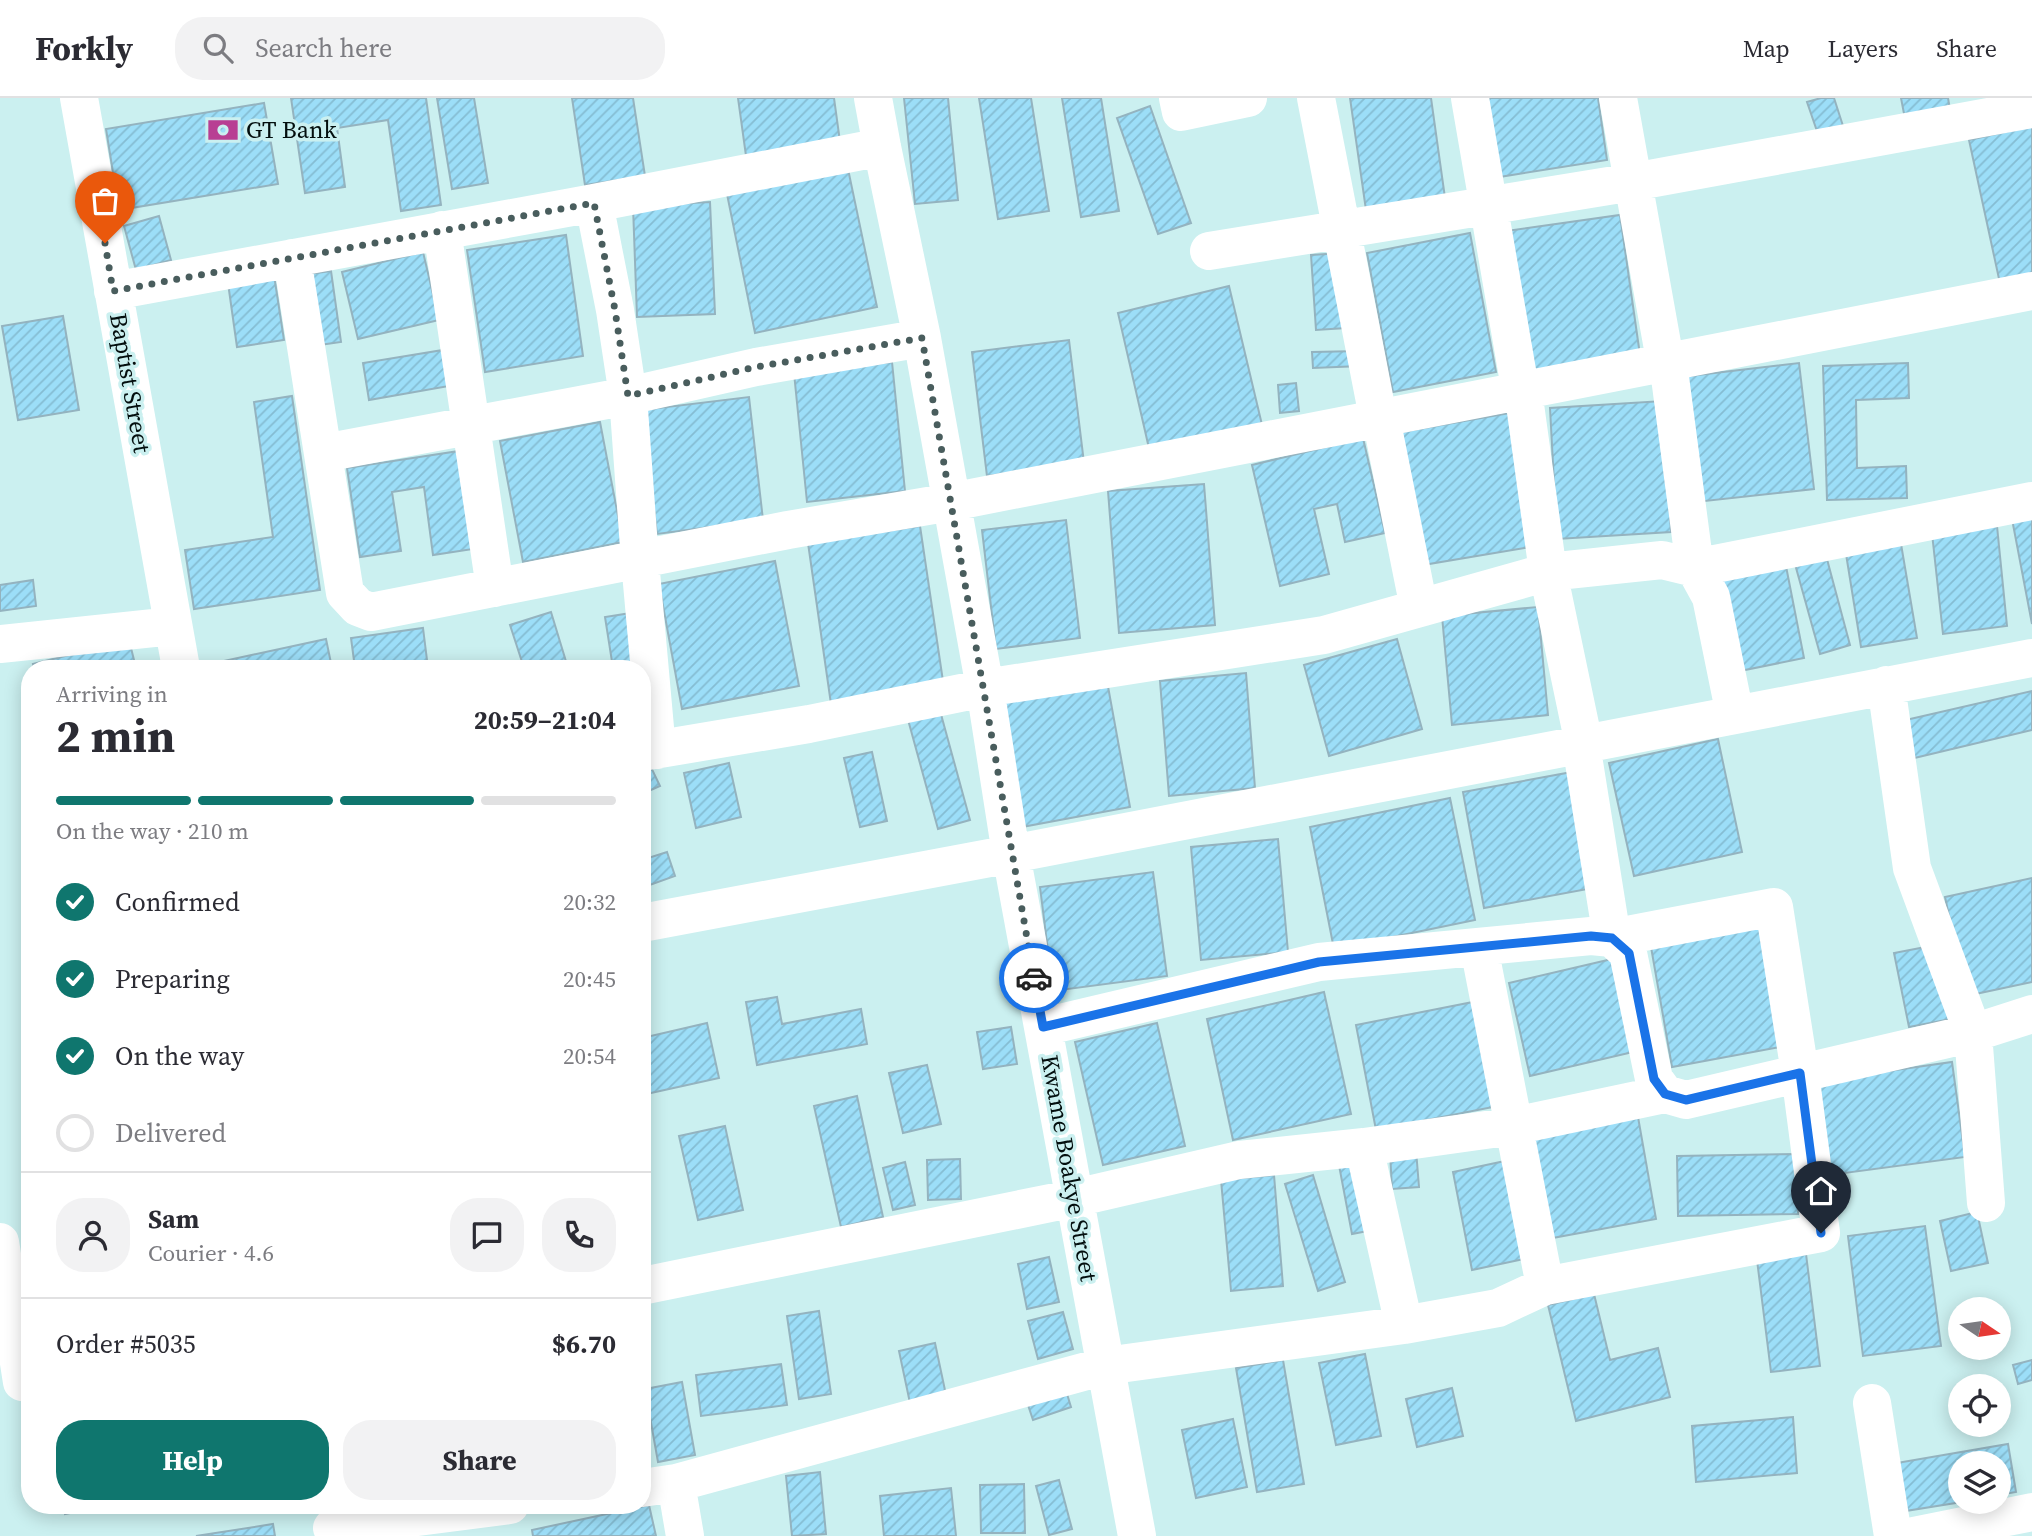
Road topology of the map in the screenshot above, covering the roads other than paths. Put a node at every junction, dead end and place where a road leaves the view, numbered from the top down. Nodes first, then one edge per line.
1 (79, 98) edge
2 (873, 98) edge
3 (1178, 98) edge
4 (1248, 98) edge
5 (1316, 98) edge
6 (1470, 98) edge
7 (1618, 98) edge
8 (2032, 109) edge
9 (882, 147) junction
10 (1633, 182) junction
11 (594, 203) junction
12 (1489, 206) junction
13 (442, 230) junction
14 (1341, 230) junction
15 (1209, 251) dead end
16 (292, 258) junction
17 (113, 291) junction
18 (2032, 291) edge
19 (922, 338) junction
20 (1668, 362) junction
21 (1523, 390) junction
22 (628, 396) junction
23 (1381, 418) junction
24 (472, 426) junction
25 (324, 453) junction
26 (2032, 500) edge
27 (951, 502) junction
28 (640, 561) junction
29 (1695, 568) junction
30 (1548, 572) junction
31 (495, 588) junction
32 (1419, 608) junction
33 (173, 626) junction
34 (0, 645) edge
35 (2032, 657) edge
36 (179, 660) edge
37 (645, 660) edge
38 (1886, 685) junction
39 (985, 688) junction
40 (1735, 715) junction
41 (1584, 744) junction
42 (651, 751) edge
43 (1011, 854) junction
44 (651, 921) edge
45 (1612, 938) junction
46 (1479, 947) junction
47 (2032, 1014) edge
48 (1043, 1027) junction
49 (1973, 1032) junction
50 (1800, 1073) junction
51 (1665, 1094) junction
52 (1514, 1126) junction
53 (1364, 1147) junction
54 (1074, 1198) junction
55 (1986, 1203) dead end
56 (0, 1242) edge
57 (651, 1284) edge
58 (1545, 1286) junction
59 (1404, 1325) junction
60 (1105, 1366) junction
61 (17, 1383) edge
62 (1872, 1403) dead end
63 (659, 1486) edge
64 (2032, 1512) edge
65 (420, 1514) edge
66 (331, 1523) edge
67 (685, 1536) edge
68 (1137, 1536) edge
69 (1893, 1536) edge
70 (1913, 1536) edge

1 - 17 street, Baptist Street
2 - 9 street, Kwame Boakye Street
3 - 4 street
5 - 14 street
6 - 12 street
7 - 10 street
8 - 10 street
9 - 11 street
9 - 19 street, Kwame Boakye Street
10 - 12 street
10 - 20 street
11 - 13 street
11 - 22 street
12 - 14 street
12 - 21 street
13 - 16 street
13 - 24 street
14 - 15 street
14 - 23 street
16 - 17 street
16 - 25 street
17 - 33 street, Baptist Street
18 - 20 street
19 - 22 street
19 - 27 street, Kwame Boakye Street
20 - 21 street
20 - 29 street
21 - 23 street
21 - 30 street
22 - 24 street
22 - 28 street
23 - 27 street
23 - 32 street
24 - 25 street
24 - 31 street
25 - 31 street
26 - 29 street
27 - 28 street
27 - 39 street, Kwame Boakye Street
28 - 31 street
28 - 37 street
29 - 30 street
29 - 40 street
30 - 32 street
30 - 41 street
32 - 39 street
33 - 34 street
33 - 36 street, Baptist Street
35 - 38 street
38 - 40 street
38 - 49 street
39 - 42 street
39 - 43 street, Kwame Boakye Street
40 - 41 street
41 - 43 street
41 - 45 street
43 - 44 street
43 - 48 street, Kwame Boakye Street
45 - 46 street
45 - 50 street
45 - 51 street
46 - 48 street
46 - 52 street
47 - 49 street
48 - 54 street, Kwame Boakye Street
49 - 50 street
49 - 55 street
50 - 51 street
50 - 58 street
51 - 52 street
52 - 53 street
52 - 58 street
53 - 54 street
53 - 59 street
54 - 57 street
54 - 60 street, Kwame Boakye Street
56 - 61 street
58 - 59 street
59 - 60 street
60 - 63 street
60 - 68 street, Kwame Boakye Street
62 - 69 street
63 - 67 street
64 - 70 street
65 - 66 street

